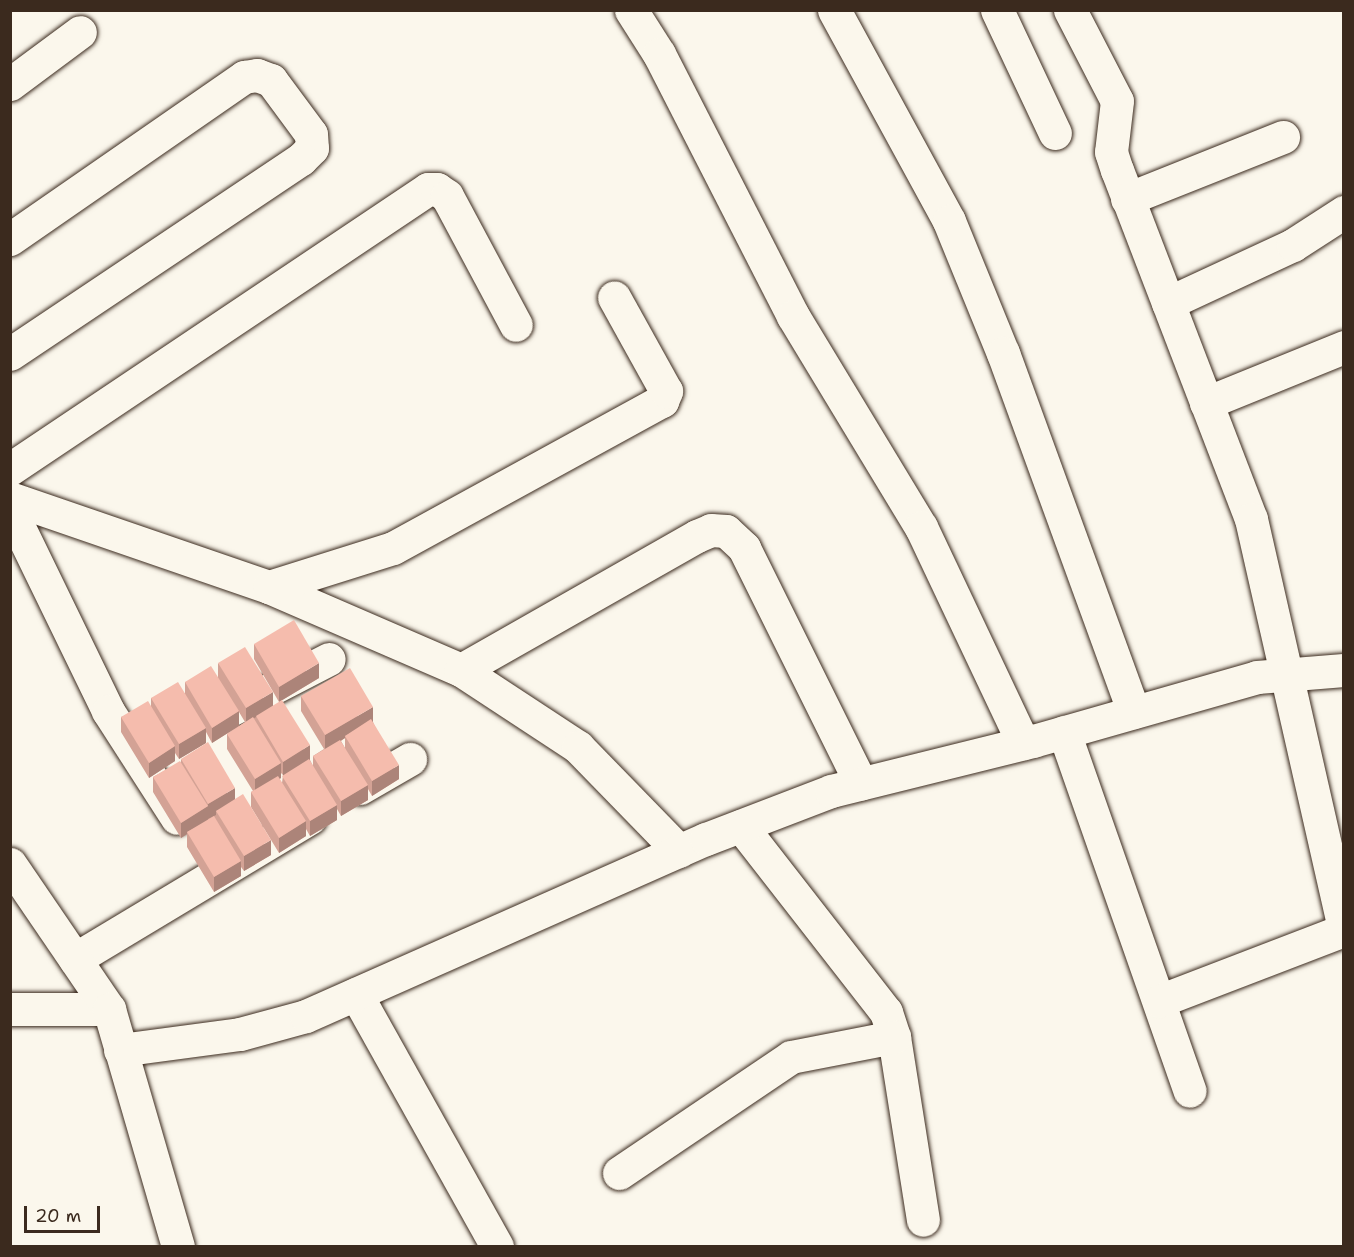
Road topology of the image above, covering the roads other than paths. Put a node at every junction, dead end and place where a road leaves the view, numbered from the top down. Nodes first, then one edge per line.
1 (631, 10) edge
2 (834, 10) edge
3 (997, 10) edge
4 (1070, 10) edge
5 (80, 32) dead end
6 (10, 84) edge
7 (1054, 133) dead end
8 (1283, 136) dead end
9 (1127, 199) junction
10 (1344, 212) edge
11 (10, 239) edge
12 (614, 297) dead end
13 (1168, 303) junction
14 (516, 325) dead end
15 (1344, 347) edge
16 (10, 354) edge
17 (1206, 403) junction
18 (10, 469) edge
19 (10, 498) edge
20 (10, 509) edge
21 (269, 587) junction
22 (329, 659) dead end
23 (461, 670) junction
24 (1344, 670) edge
25 (1287, 675) junction
26 (1134, 712) junction
27 (201, 724) edge
28 (1064, 732) junction
29 (170, 741) edge
30 (1023, 743) junction
31 (138, 758) junction
32 (410, 759) dead end
33 (861, 784) junction
34 (741, 826) junction
35 (680, 851) junction
36 (10, 864) edge
37 (214, 876) junction
38 (1344, 929) edge
39 (75, 959) junction
40 (356, 994) junction
41 (1159, 1001) junction
42 (10, 1009) edge
43 (109, 1009) junction
44 (894, 1038) junction
45 (120, 1050) junction
46 (1190, 1091) dead end
47 (619, 1173) dead end
48 (923, 1221) dead end
49 (178, 1246) edge
50 (497, 1246) edge

1 - 30 street
2 - 26 street
3 - 7 street
4 - 9 street
5 - 6 street
8 - 9 street
9 - 13 street
10 - 13 street
11 - 16 street
12 - 21 street
13 - 17 street
14 - 18 street
15 - 17 street
17 - 25 street
19 - 21 street
20 - 31 street
21 - 23 street
22 - 27 street
23 - 33 street
23 - 35 street
24 - 25 street
25 - 26 street
25 - 38 street
26 - 28 street
28 - 30 street
28 - 41 street
29 - 31 street
30 - 33 street
31 - 37 street
32 - 37 street
33 - 34 street
34 - 35 street
34 - 44 street
35 - 40 street
36 - 39 street
37 - 39 street
38 - 41 street
39 - 43 street
40 - 45 street
40 - 50 street
41 - 46 street
42 - 43 street
43 - 45 street
44 - 47 street
44 - 48 street
45 - 49 street

